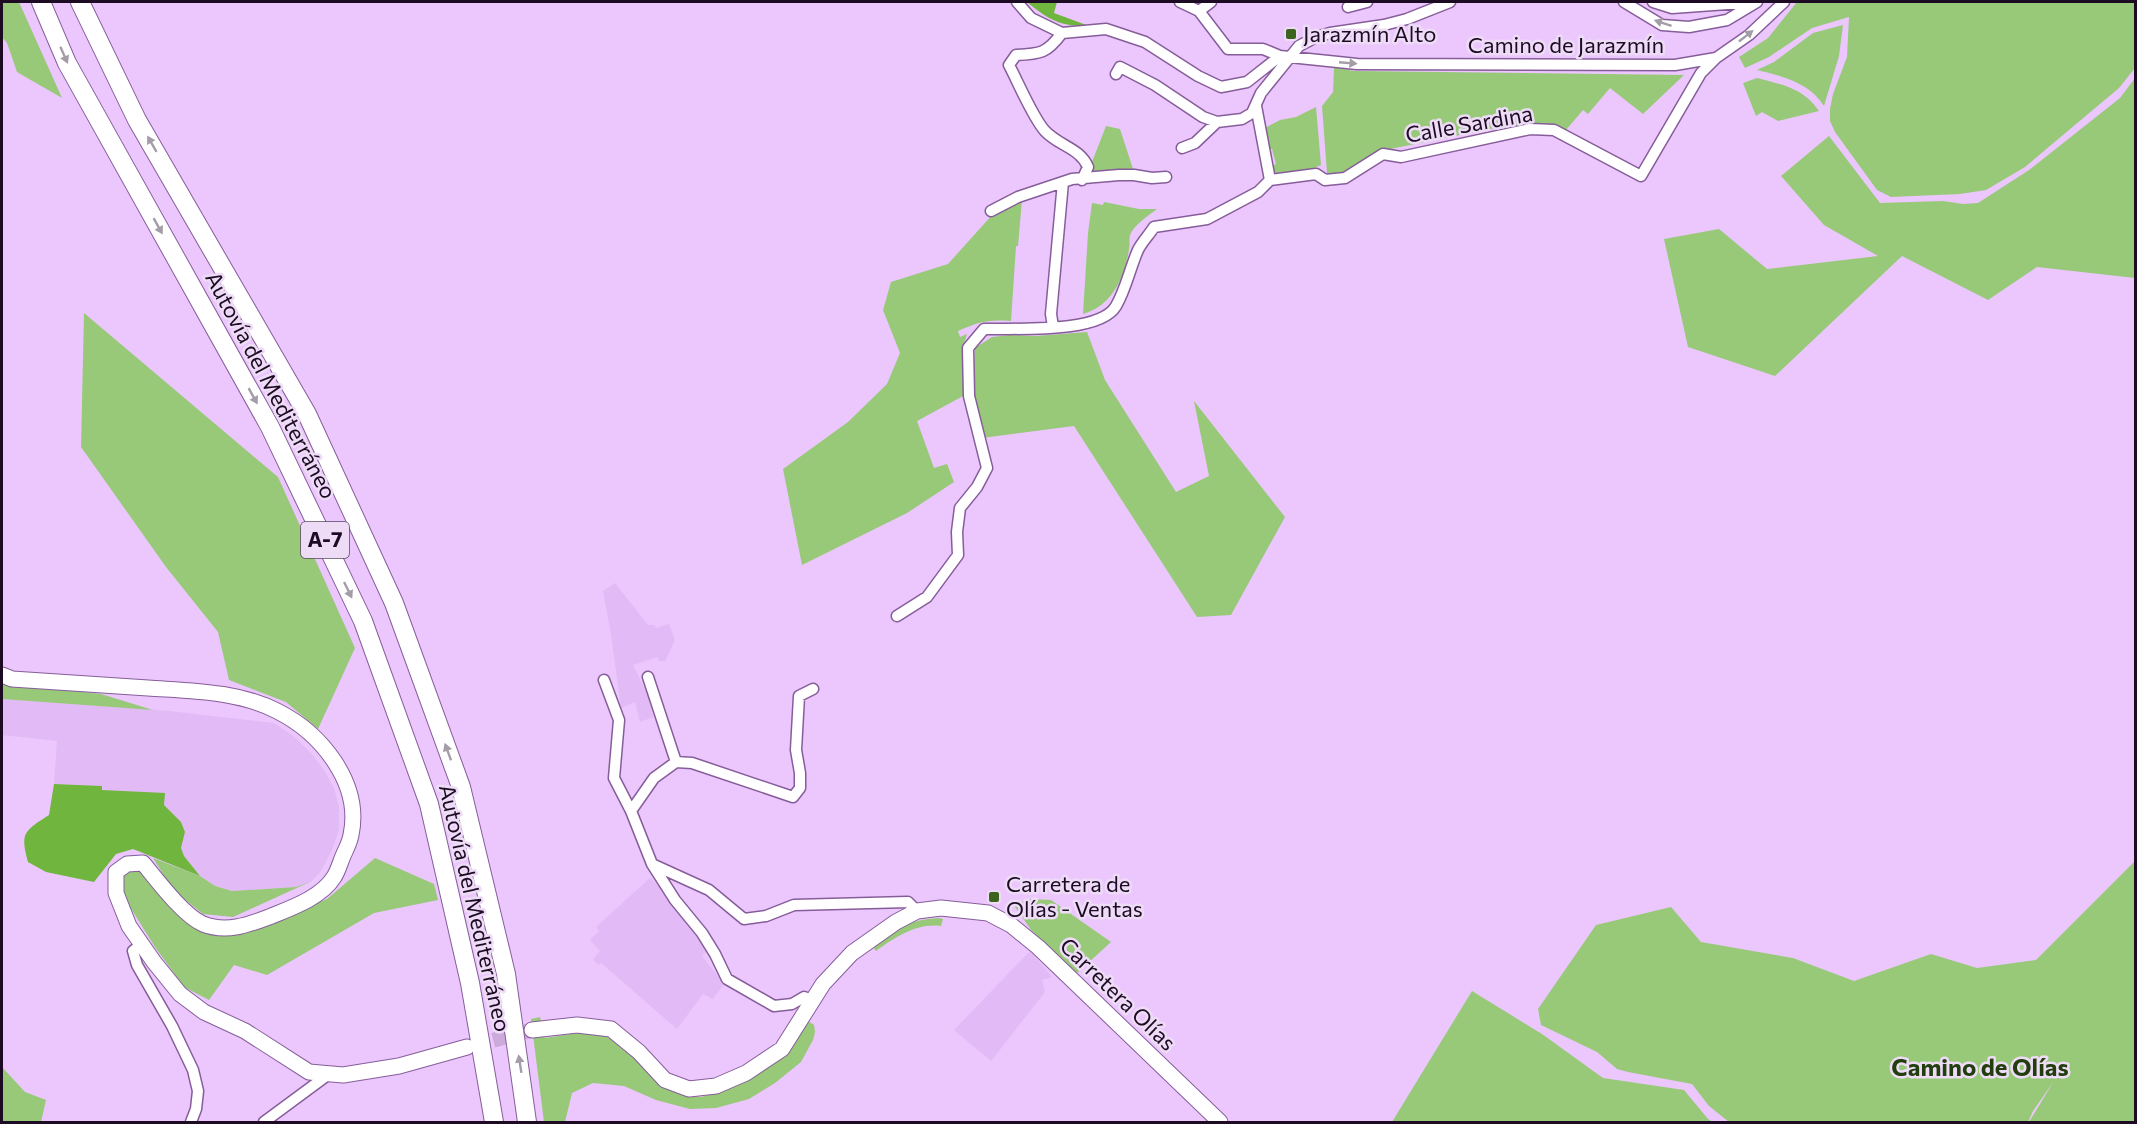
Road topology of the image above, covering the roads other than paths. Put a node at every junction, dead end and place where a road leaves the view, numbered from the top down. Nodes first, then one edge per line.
1 (41, 2) edge
2 (80, 2) edge
3 (1017, 2) edge
4 (1180, 2) edge
5 (1211, 2) edge
6 (1367, 2) edge
7 (1450, 2) edge
8 (1624, 2) edge
9 (1653, 2) edge
10 (1758, 2) edge
11 (1784, 2) edge
12 (1348, 6) dead end
13 (1199, 11) junction
14 (1062, 33) junction
15 (1285, 57) junction
16 (1716, 57) junction
17 (1116, 74) dead end
18 (1256, 106) junction
19 (1217, 122) junction
20 (1182, 148) dead end
21 (1166, 177) dead end
22 (1082, 180) junction
23 (1269, 180) junction
24 (1064, 182) junction
25 (991, 211) dead end
26 (1053, 327) junction
27 (897, 616) dead end
28 (2, 675) edge
29 (648, 677) dead end
30 (604, 680) dead end
31 (813, 689) dead end
32 (676, 762) junction
33 (631, 811) junction
34 (652, 864) junction
35 (917, 910) junction
36 (142, 944) junction
37 (812, 1000) junction
38 (532, 1030) tunnel mouth
39 (467, 1047) tunnel mouth
40 (329, 1074) junction
41 (191, 1122) edge
42 (264, 1122) edge
43 (494, 1122) edge
44 (528, 1122) edge
45 (1220, 1122) edge

1 -> 43 highway, Autovía del Mediterráneo / A-7
44 -> 2 highway, Autovía del Mediterráneo / A-7
3 - 14 street
4 - 13 street
5 - 13 street
6 - 12 street
7 - 15 street
10 -> 8 street
9 - 10 street
16 -> 11 street, Camino de Jarazmín
13 - 15 street, Camino de Jarazmín
14 - 15 street
14 - 22 street
15 -> 16 street, Camino de Jarazmín
15 - 18 street
16 - 23 street, Calle Sardina
17 - 19 street
18 - 19 street
18 - 23 street
19 - 20 street
21 - 22 street
22 - 24 street
23 - 26 street
24 - 25 street
24 - 26 street
26 - 27 street
28 - 36 main road
29 - 32 street
30 - 33 street
31 - 32 street
32 - 33 street
33 - 34 street
34 - 35 street
34 - 37 street
35 - 37 main road
35 - 45 main road, Carretera Olías
36 - 40 main road
36 - 41 street
37 - 38 main road
39 - 40 main road
40 - 42 street

